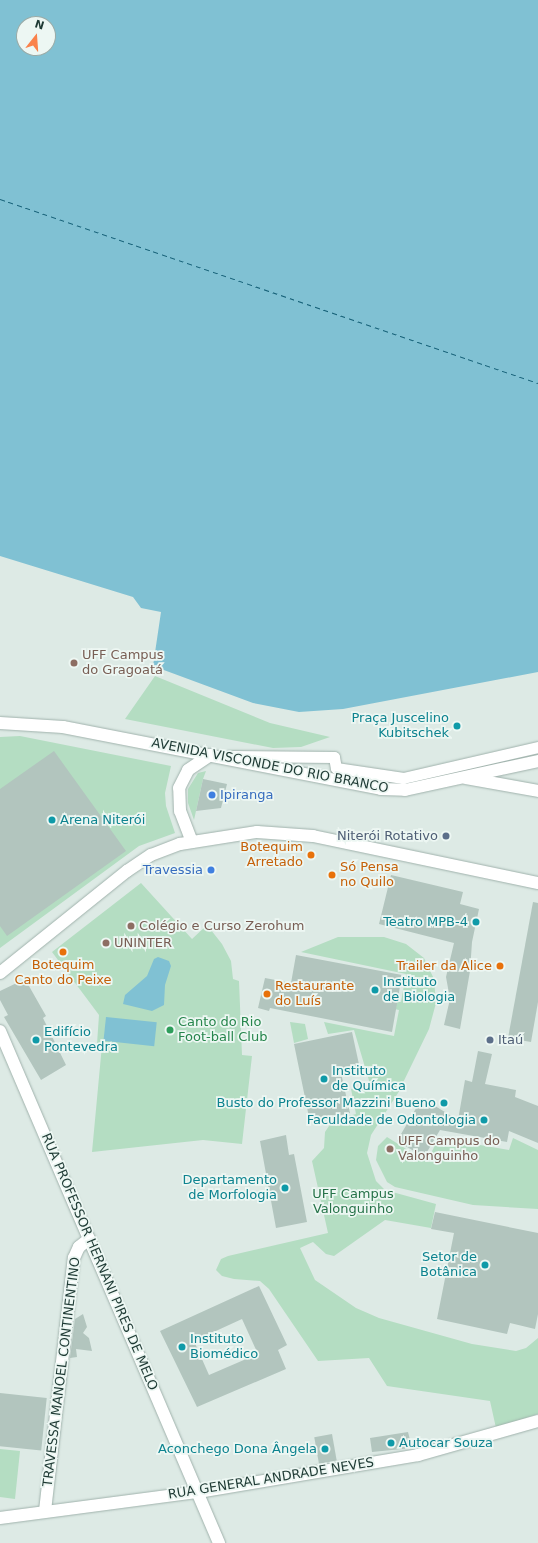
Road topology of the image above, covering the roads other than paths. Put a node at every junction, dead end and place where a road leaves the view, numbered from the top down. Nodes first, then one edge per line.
1 (0, 723) edge
2 (538, 747) edge
3 (214, 756) junction
4 (538, 761) edge
5 (465, 778) junction
6 (532, 790) edge
7 (192, 842) junction
8 (538, 884) edge
9 (0, 973) edge
10 (0, 1031) edge
11 (89, 1239) junction
12 (538, 1421) edge
13 (198, 1492) junction
14 (45, 1510) junction
15 (0, 1518) edge
16 (219, 1543) edge

1 - 3 street, AVENIDA VISCONDE DO RIO BRANCO
2 - 3 street
3 - 5 street, AVENIDA VISCONDE DO RIO BRANCO
3 - 7 street
4 - 5 street, AVENIDA VISCONDE DO RIO BRANCO
5 - 6 street
7 - 8 street
7 - 9 street
10 - 11 street, RUA PROFESSOR HERNANI PIRES DE MELO
11 - 13 street, RUA PROFESSOR HERNANI PIRES DE MELO
11 - 14 street, TRAVESSA MANOEL CONTINENTINO
12 - 13 street, RUA GENERAL ANDRADE NEVES
13 - 14 street, RUA GENERAL ANDRADE NEVES
13 - 16 street, RUA PROFESSOR HERNANI PIRES DE MELO
14 - 15 street, RUA GENERAL ANDRADE NEVES

